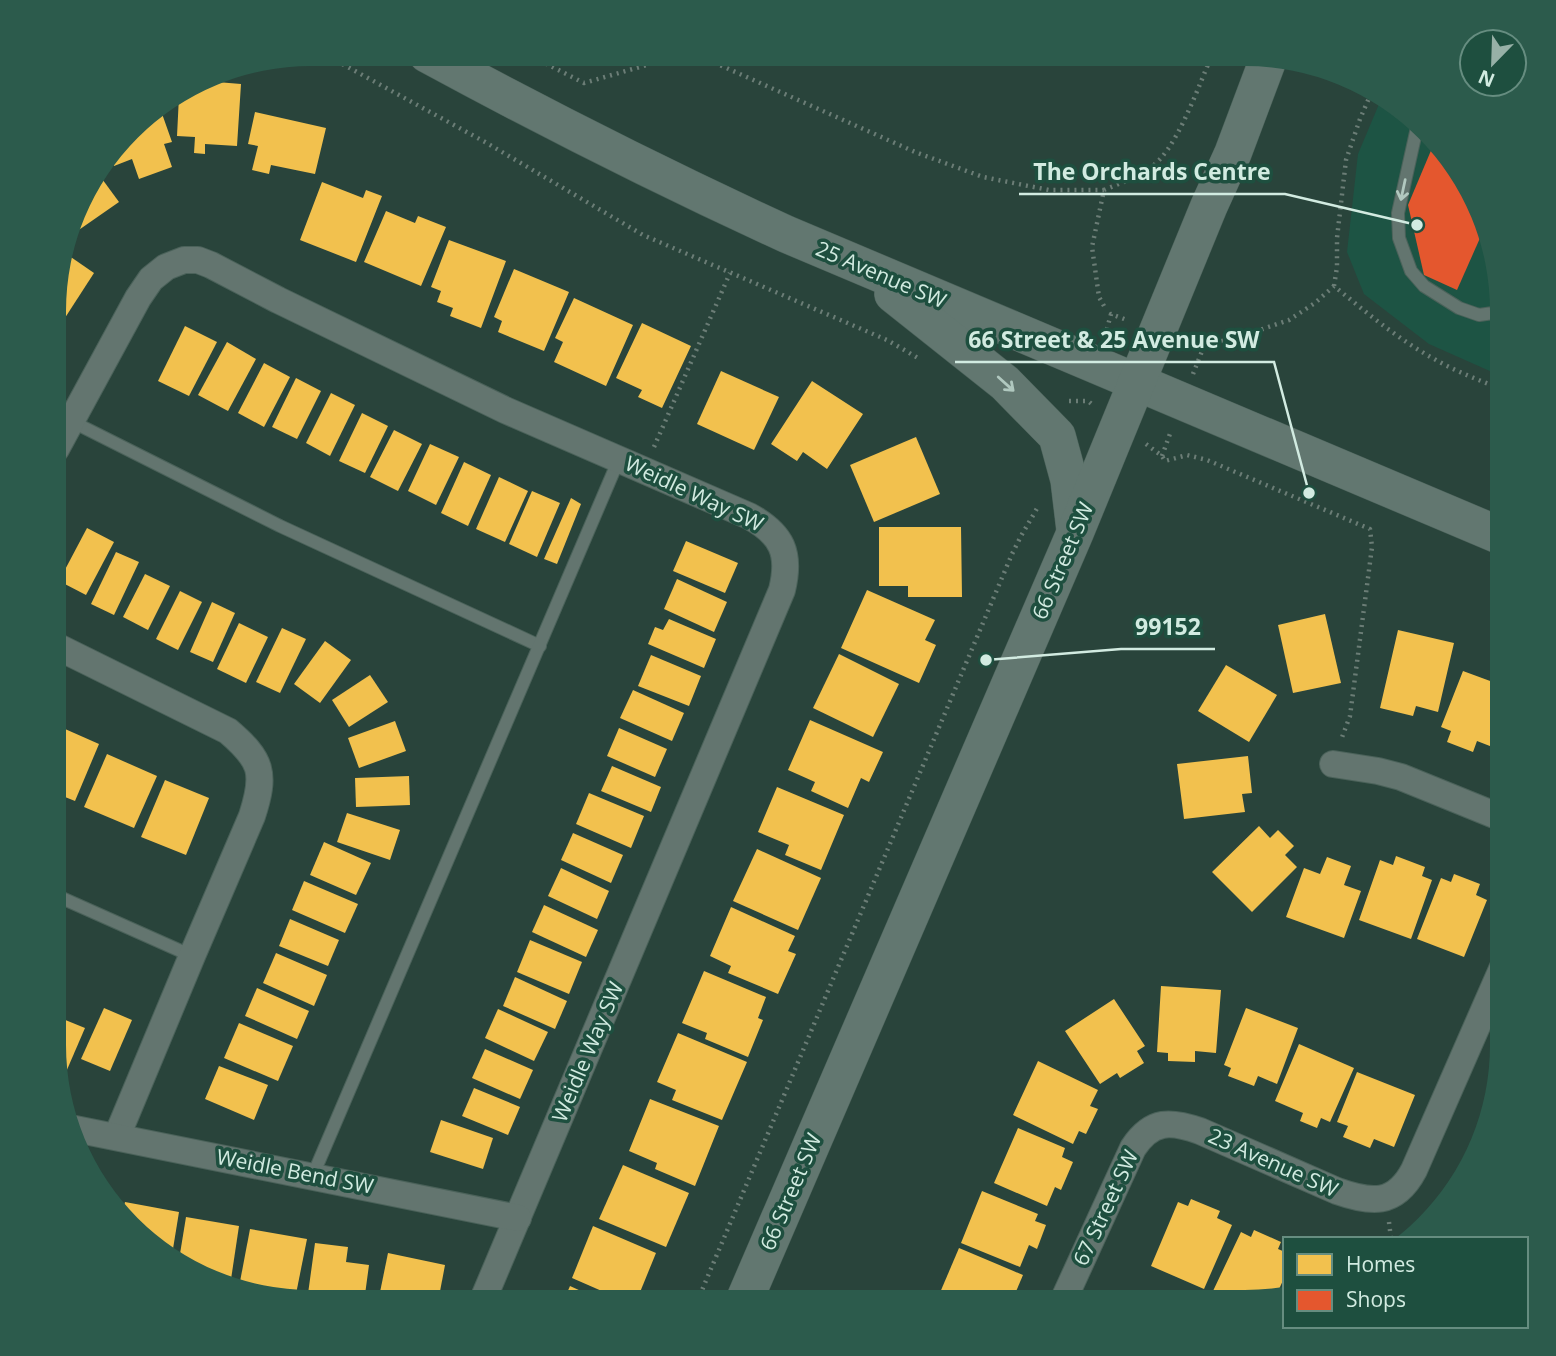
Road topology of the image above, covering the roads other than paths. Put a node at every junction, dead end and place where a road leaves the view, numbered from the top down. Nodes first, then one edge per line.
1 (450, 66) edge
2 (1265, 68) edge
3 (1288, 70) edge
4 (1415, 136) edge
5 (1233, 153) junction
6 (856, 265) junction
7 (1489, 314) edge
8 (1137, 382) junction
9 (71, 421) junction
10 (66, 430) edge
11 (619, 459) junction
12 (1489, 531) edge
13 (1075, 533) junction
14 (540, 646) junction
15 (66, 651) edge
16 (1333, 764) road end
17 (1490, 813) edge
18 (67, 900) edge
19 (192, 956) junction
20 (1490, 997) edge
21 (821, 1121) junction
22 (1161, 1124) joint
23 (81, 1130) edge
24 (117, 1136) junction
25 (313, 1175) junction
26 (519, 1218) junction
27 (1068, 1289) edge
28 (487, 1290) edge
29 (749, 1290) edge
30 (772, 1290) edge

1 - 6 main road, 25 Avenue SW
2 - 5 main road, 66 Street SW
3 - 5 main road, 66 Street SW
4 -> 7 lane
5 - 8 main road, 66 Street SW
6 - 8 main road, 25 Avenue SW
6 -> 13 main road
8 - 12 main road, 25 Avenue SW
8 - 13 main road, 66 Street SW
9 - 10 street, Weidle Way SW
9 - 11 street, Weidle Way SW
9 - 14 lane
11 - 14 lane
11 - 26 street, Weidle Way SW
13 - 21 main road, 66 Street SW
14 - 25 lane
15 - 19 street
16 - 17 street
18 - 19 lane
19 - 24 street
20 - 22 street, 23 Avenue SW
21 - 29 main road, 66 Street SW
21 - 30 main road, 66 Street SW
22 - 27 street, 67 Street SW
23 - 24 street, Weidle Bend SW
24 - 25 street, Weidle Bend SW
25 - 26 street, Weidle Bend SW
26 - 28 street, Weidle Way SW

